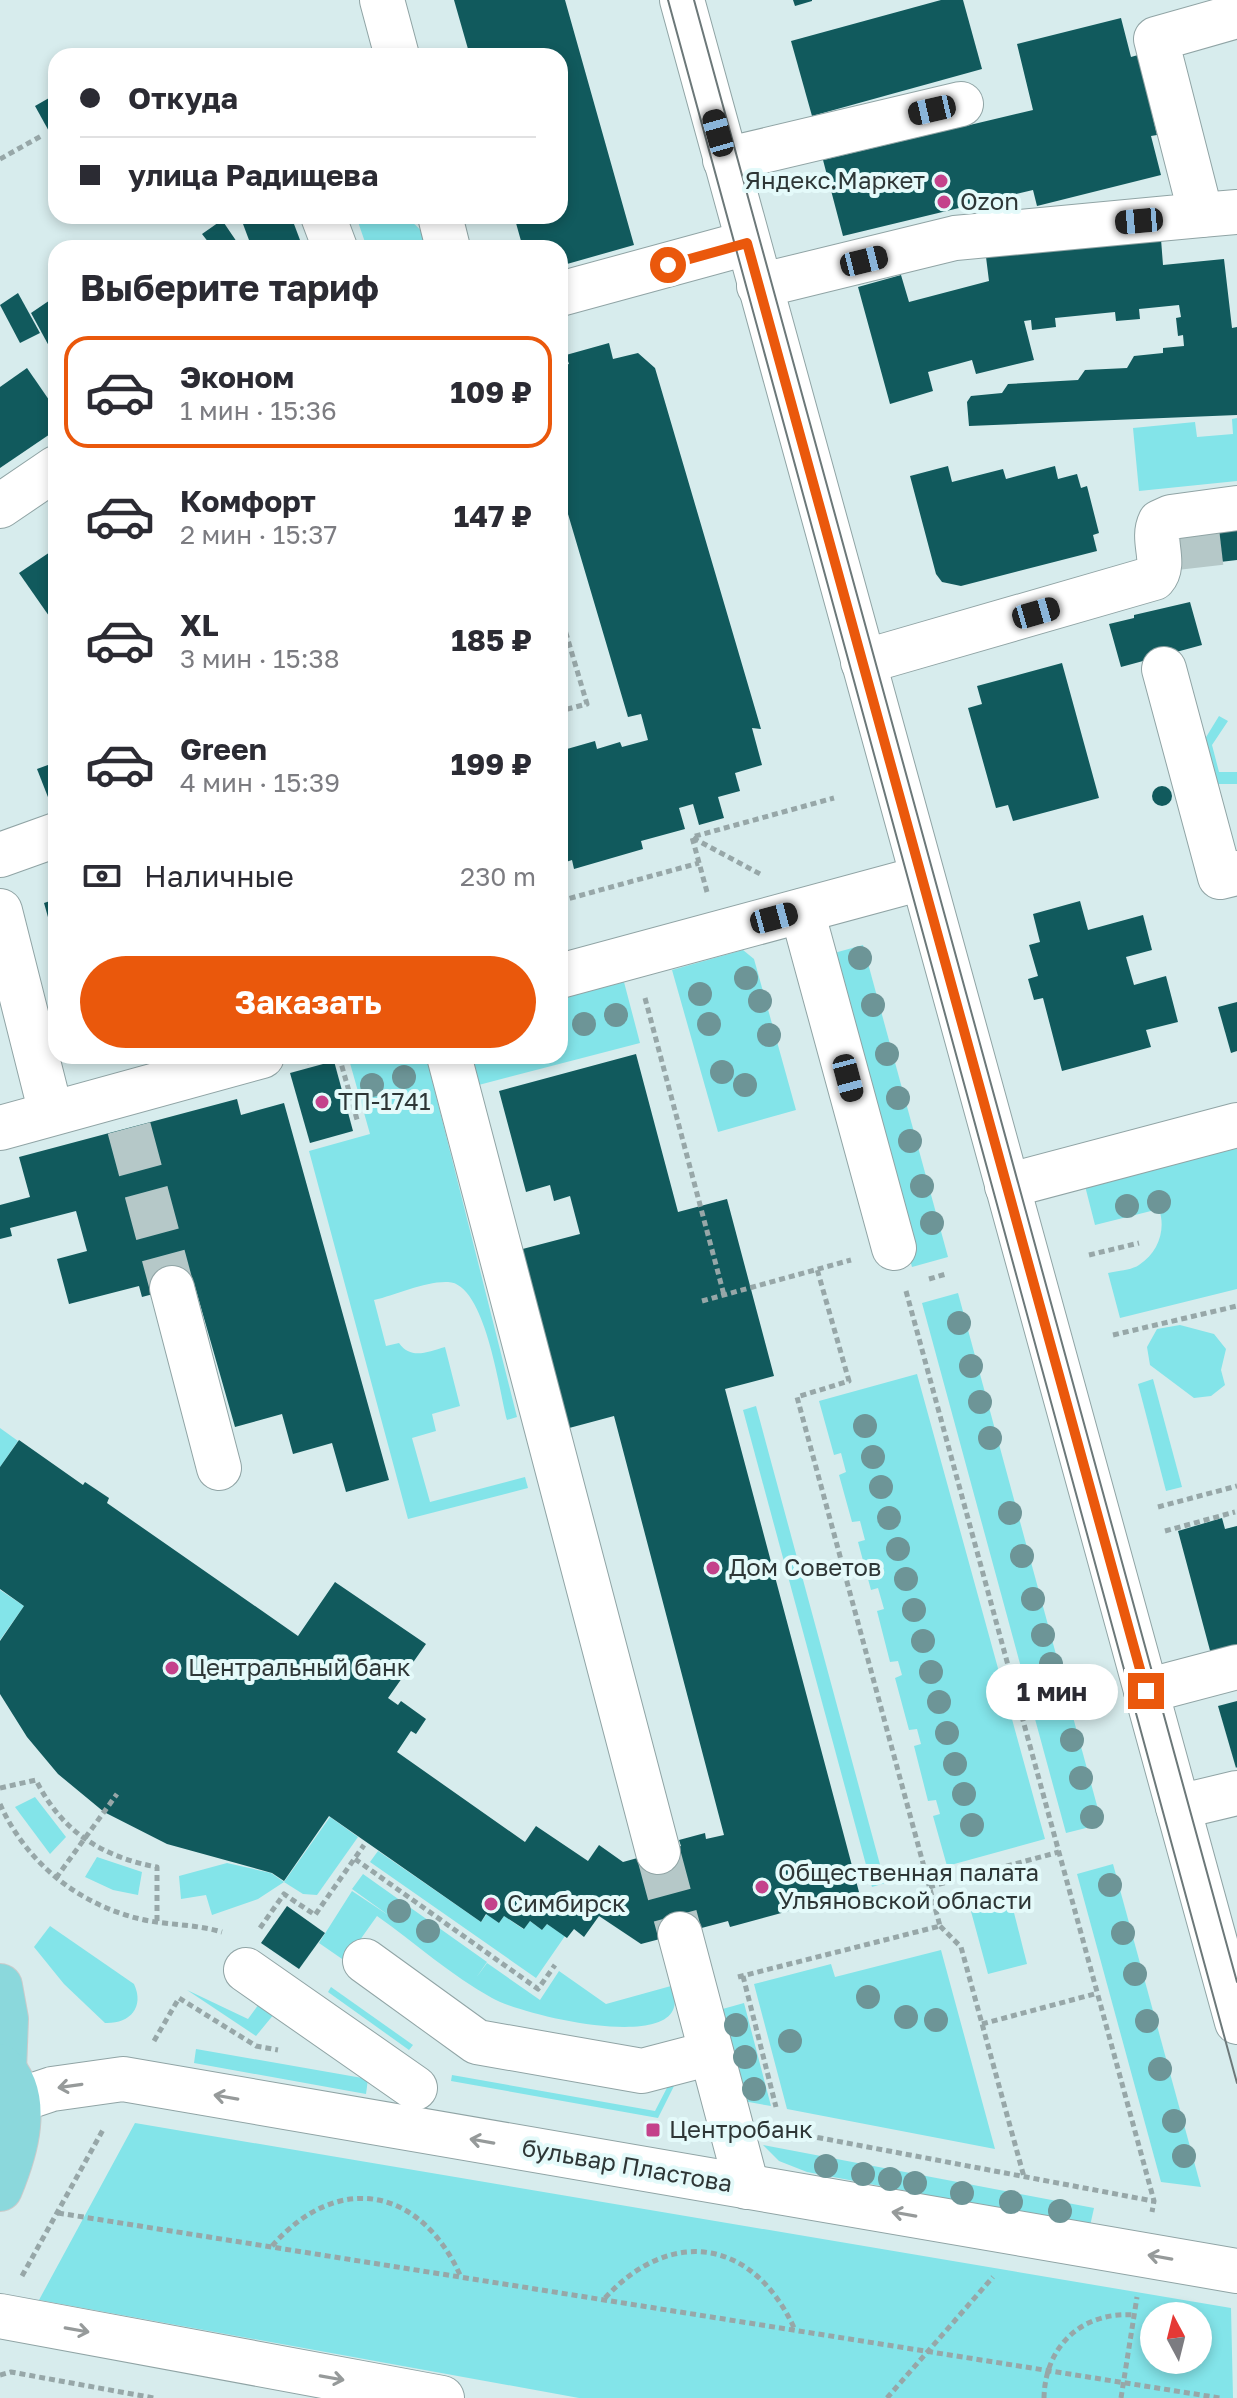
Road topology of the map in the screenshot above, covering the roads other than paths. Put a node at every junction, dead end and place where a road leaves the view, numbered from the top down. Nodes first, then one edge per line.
1 (382, 0) edge
2 (682, 0) edge
3 (1237, 16) edge
4 (395, 48) edge
5 (961, 104) dead end
6 (725, 160) junction
7 (1219, 213) edge
8 (747, 243) junction
9 (759, 286) junction
10 (568, 292) edge
11 (48, 473) edge
12 (0, 506) edge
13 (1237, 508) edge
14 (863, 662) junction
15 (1164, 669) dead end
16 (48, 838) edge
17 (0, 855) edge
18 (1237, 873) edge
19 (922, 878) junction
20 (0, 911) edge
21 (802, 911) junction
22 (568, 974) edge
23 (242, 1064) edge
24 (451, 1064) edge
25 (51, 1113) junction
26 (1237, 1125) edge
27 (0, 1128) edge
28 (1007, 1186) junction
29 (894, 1248) road end
30 (172, 1288) tunnel mouth
31 (219, 1468) dead end
32 (1237, 1667) edge
33 (1146, 1691) junction
34 (1237, 1793) edge
35 (1178, 1807) junction
36 (658, 1852) tunnel mouth
37 (680, 1934) tunnel mouth
38 (365, 1961) dead end
39 (246, 1970) dead end
40 (0, 1986) edge
41 (1237, 2022) edge
42 (457, 2028) junction
43 (711, 2053) junction
44 (8, 2079) edge
45 (408, 2108) junction
46 (747, 2187) junction
47 (0, 2189) edge
48 (1237, 2271) edge
49 (0, 2316) edge
50 (382, 2393) edge
51 (442, 2398) edge

1 - 4 street
2 - 6 street
3 - 7 street
5 - 6 street
6 - 8 street
7 - 9 street
8 - 9 street
8 - 10 street
9 - 14 street
11 - 12 street
13 - 14 street
14 - 19 street
15 - 18 street
16 - 17 street
19 - 21 street
19 - 28 street
20 - 25 street
21 - 22 street
21 - 29 street
23 - 25 street
24 - 36 street
25 - 27 street
26 - 28 street
28 - 33 street
30 - 31 street
32 - 33 street
33 - 35 street
34 - 35 street
35 - 41 street
37 - 43 street
38 - 42 street
39 - 45 street
40 - 44 main road
42 - 43 street
42 - 45 street
43 - 46 street
45 -> 44 street, бульвар Пластова
44 - 47 main road
46 -> 45 street, бульвар Пластова
48 -> 46 street, бульвар Пластова
49 -> 50 street
50 - 51 street

